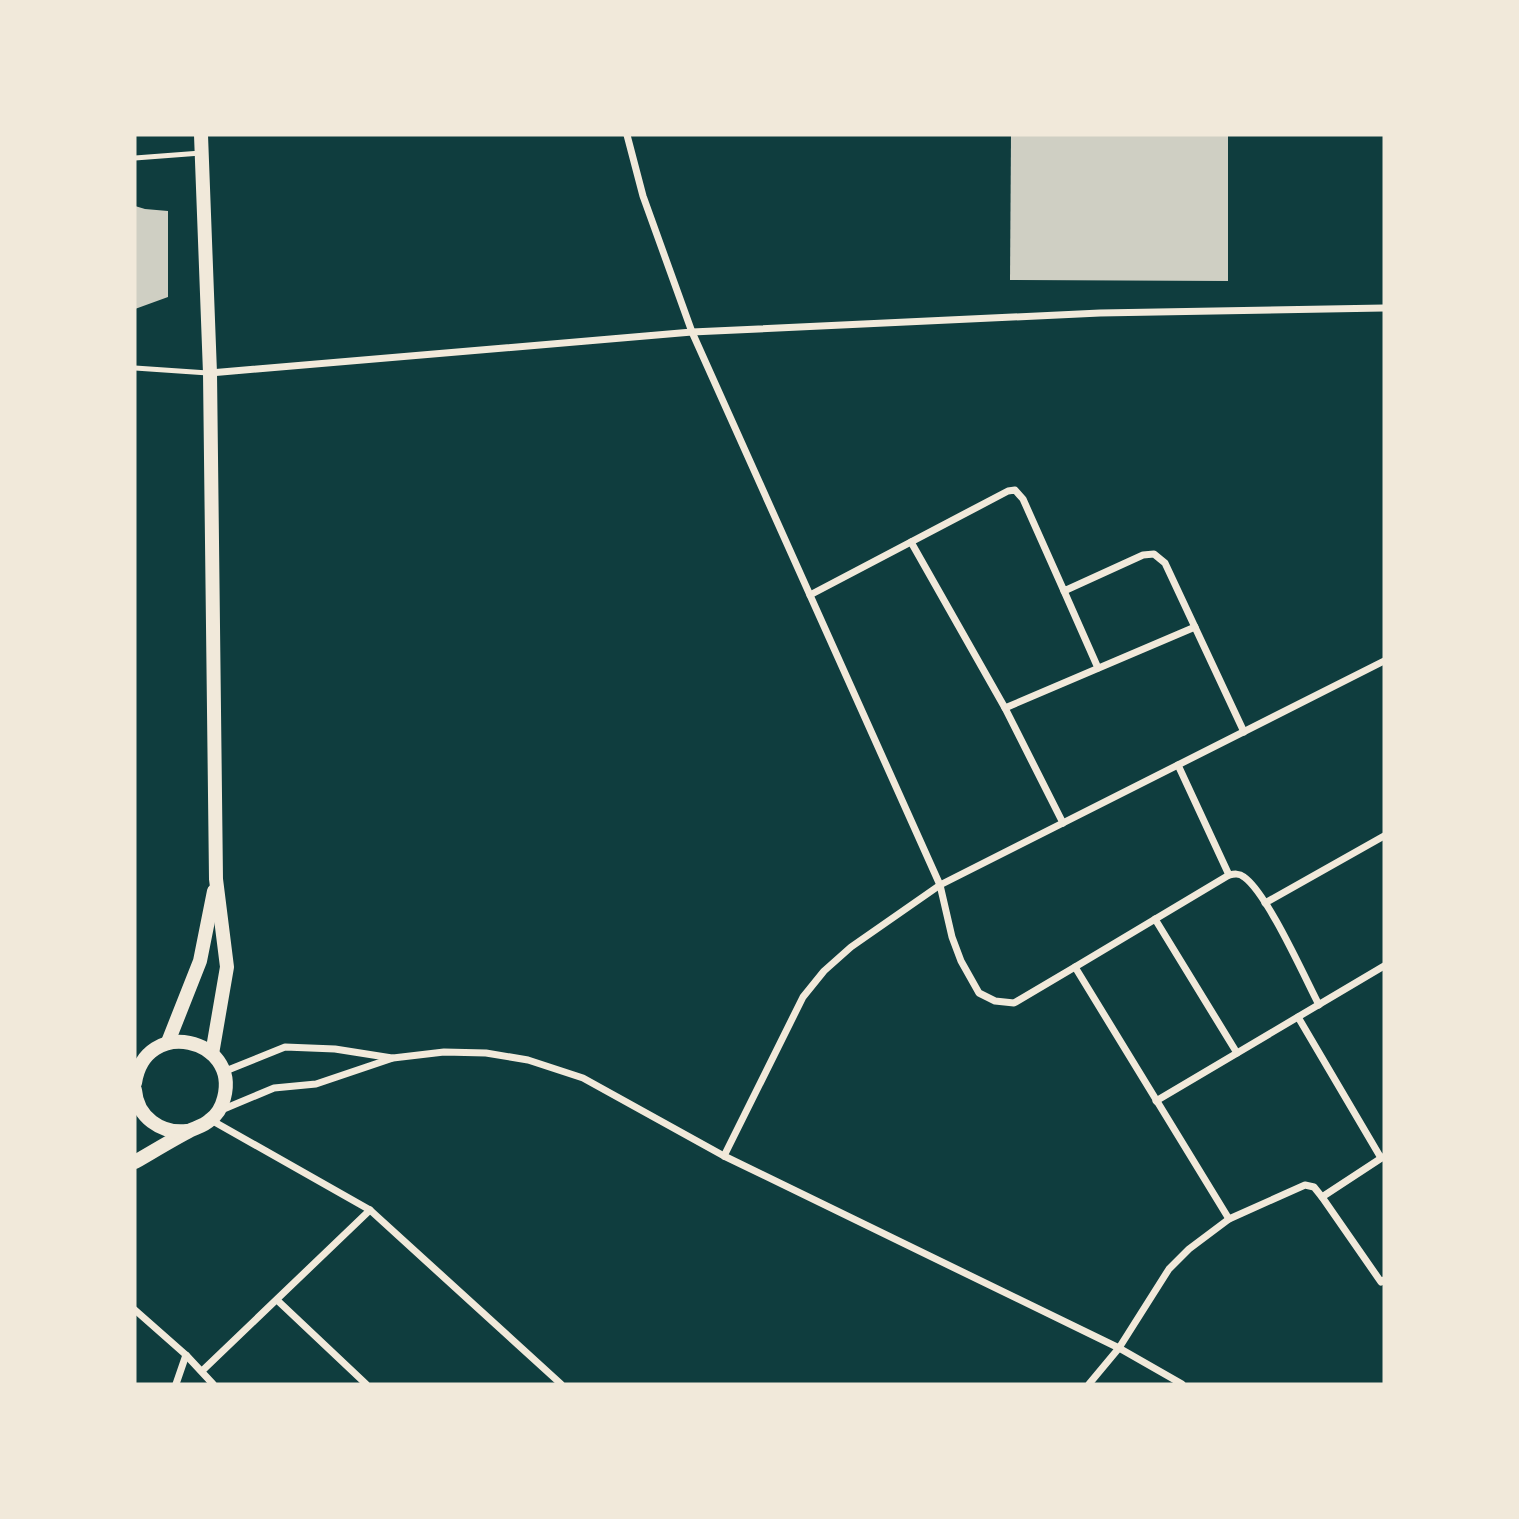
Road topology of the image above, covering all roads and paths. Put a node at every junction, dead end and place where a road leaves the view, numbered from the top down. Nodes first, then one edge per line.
1 (201, 135) edge
2 (627, 135) edge
3 (201, 153) junction
4 (135, 158) edge
5 (1384, 308) edge
6 (692, 332) junction
7 (135, 368) edge
8 (210, 373) junction
9 (911, 542) junction
10 (1064, 591) junction
11 (810, 595) junction
12 (1195, 627) junction
13 (1384, 661) edge
14 (1098, 668) junction
15 (1005, 708) junction
16 (1244, 732) junction
17 (1178, 765) junction
18 (1063, 823) junction
19 (1384, 836) edge
20 (1228, 875) junction
21 (216, 879) junction
22 (940, 885) junction
23 (1265, 903) junction
24 (1155, 919) junction
25 (1075, 967) junction
26 (1383, 969) edge
27 (1319, 1004) junction
28 (1298, 1017) junction
29 (169, 1042) junction
30 (1237, 1053) junction
31 (212, 1054) junction
32 (393, 1059) junction
33 (223, 1072) junction
34 (135, 1083) edge
35 (135, 1090) edge
36 (1156, 1101) junction
37 (137, 1109) edge
38 (214, 1116) junction
39 (192, 1130) junction
40 (724, 1156) junction
41 (1383, 1157) edge
42 (135, 1162) edge
43 (1322, 1197) junction
44 (370, 1210) junction
45 (1228, 1219) junction
46 (1383, 1283) edge
47 (277, 1300) junction
48 (135, 1310) edge
49 (1119, 1348) junction
50 (186, 1355) junction
51 (202, 1371) junction
52 (176, 1384) edge
53 (213, 1384) edge
54 (366, 1384) edge
55 (561, 1384) edge
56 (1089, 1384) edge
57 (1182, 1384) edge

1 - 3 main road
2 - 6 street
3 - 4 lane
3 - 8 main road
5 - 6 street
6 - 8 street
6 - 11 street
7 - 8 lane
8 - 21 main road
9 - 10 street
9 - 11 street
9 - 15 street
10 - 12 street
10 - 14 street
11 - 22 street
12 - 14 street
12 - 16 street
13 - 16 street
14 - 15 street
15 - 18 street
16 - 17 street
17 - 18 street
17 - 20 street
18 - 22 street
19 - 23 street
20 - 23 street
20 - 24 street
21 - 29 main road
21 - 31 main road
22 - 25 street
22 - 40 street
23 - 27 street
24 - 25 street
24 - 30 street
25 - 36 street
26 - 27 street
27 - 28 street
28 - 30 street
28 - 41 street
29 - 31 main road
29 - 34 main road
30 - 36 street
31 - 33 main road
32 - 33 street
32 - 38 street
32 - 40 street
33 - 38 main road
35 - 37 main road
36 - 45 street
37 - 39 main road
38 - 39 main road
38 - 44 street
39 - 42 main road
40 - 49 street
41 - 43 street
43 - 45 street
43 - 46 street
44 - 47 street
44 - 55 street
45 - 49 street
47 - 51 street
47 - 54 street
48 - 50 street
49 - 56 street
49 - 57 street
50 - 51 street
50 - 52 street
51 - 53 street

